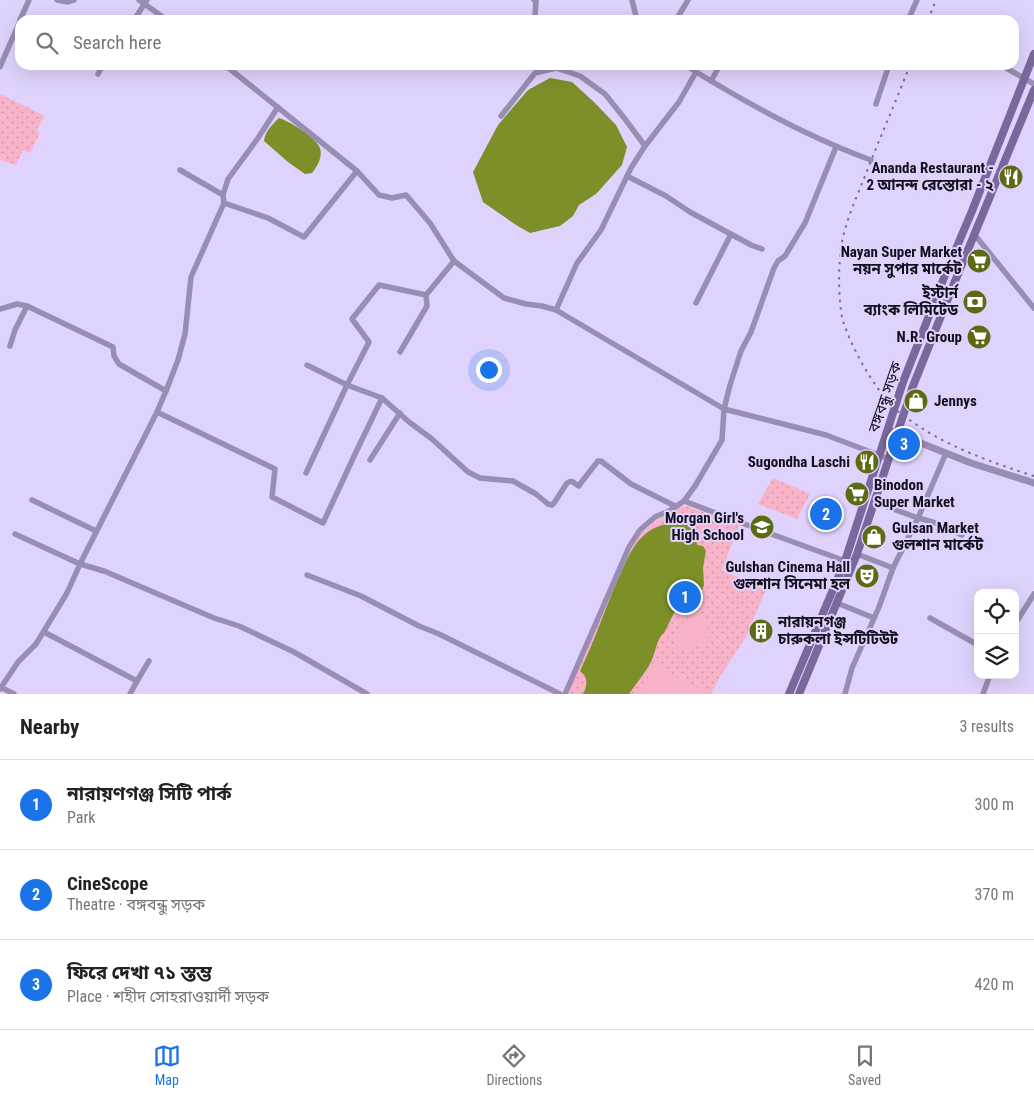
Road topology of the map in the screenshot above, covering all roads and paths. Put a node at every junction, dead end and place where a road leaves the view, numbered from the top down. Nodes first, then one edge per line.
1 (29, 0) edge
2 (57, 0) edge
3 (74, 0) edge
4 (139, 0) edge
5 (534, 0) edge
6 (632, 0) edge
7 (688, 0) edge
8 (917, 0) edge
9 (146, 2) edge
10 (23, 15) edge
11 (137, 15) edge
12 (161, 15) edge
13 (535, 15) edge
14 (636, 15) edge
15 (679, 15) edge
16 (910, 15) edge
17 (15, 32) edge
18 (1034, 54) edge
19 (0, 67) edge
20 (101, 70) edge
21 (232, 70) edge
22 (543, 70) edge
23 (565, 70) edge
24 (693, 70) edge
25 (717, 70) edge
26 (887, 70) edge
27 (1010, 70) edge
28 (696, 72) junction
29 (98, 74) dead end
30 (1024, 78) junction
31 (710, 81) junction
32 (1034, 84) edge
33 (1034, 90) edge
34 (876, 104) dead end
35 (278, 107) junction
36 (501, 116) dead end
37 (645, 146) junction
38 (836, 147) junction
39 (871, 160) dead end
40 (180, 170) dead end
41 (356, 171) junction
42 (627, 176) junction
43 (222, 195) junction
44 (224, 203) junction
45 (731, 234) junction
46 (974, 234) junction
47 (762, 249) dead end
48 (454, 262) junction
49 (426, 295) junction
50 (696, 303) dead end
51 (27, 306) junction
52 (0, 308) edge
53 (1034, 308) edge
54 (556, 310) junction
55 (10, 346) dead end
56 (400, 352) dead end
57 (307, 366) dead end
58 (347, 385) junction
59 (166, 392) junction
60 (382, 398) junction
61 (724, 409) junction
62 (157, 412) junction
63 (400, 413) junction
64 (888, 430) junction
65 (898, 433) junction
66 (946, 453) junction
67 (880, 455) junction
68 (889, 459) junction
69 (370, 460) dead end
70 (306, 473) dead end
71 (1034, 483) edge
72 (32, 500) dead end
73 (684, 501) junction
74 (874, 502) junction
75 (675, 506) junction
76 (918, 518) junction
77 (96, 531) junction
78 (15, 534) dead end
79 (962, 535) dead end
80 (857, 554) junction
81 (849, 562) junction
82 (80, 564) junction
83 (893, 568) junction
84 (308, 576) dead end
85 (1034, 594) edge
86 (837, 603) junction
87 (874, 618) junction
88 (930, 618) dead end
89 (1019, 618) edge
90 (44, 632) junction
91 (974, 643) edge
92 (149, 661) dead end
93 (989, 679) edge
94 (137, 681) junction
95 (0, 688) edge
96 (14, 694) edge
97 (130, 694) edge
98 (367, 694) edge
99 (560, 694) edge
100 (565, 694) edge
101 (788, 694) edge
102 (799, 694) edge
103 (845, 694) edge
104 (983, 694) edge

1 - 10 street
2 - 3 street
4 - 9 street
5 - 13 street
6 - 14 street
7 - 15 street
8 - 16 street
9 - 11 street
9 - 12 street
17 - 19 street
18 - 30 main road, বঙ্গবন্ধু সড়ক
20 - 29 street
21 - 35 street
22 - 36 street
23 - 37 street
24 - 28 street
25 - 31 street
26 - 34 street
27 - 30 street
28 - 31 street
28 - 37 street
30 - 32 street
30 - 64 main road, বঙ্গবন্ধু সড়ক
31 - 38 street
33 - 46 main road, বঙ্গবন্ধু সড়ক
35 - 41 street
35 - 43 street
37 - 42 street
38 - 39 street
38 - 61 street
40 - 43 street
41 - 44 street
41 - 48 street
42 - 45 street
42 - 54 street
43 - 44 street
44 - 59 street
45 - 47 street
45 - 50 street
46 - 53 street
46 - 65 main road, বঙ্গবন্ধু সড়ক
48 - 49 street
48 - 54 street
49 - 56 street
49 - 58 street
51 - 52 street
51 - 55 street
51 - 59 street
54 - 61 street
57 - 58 street
58 - 60 street
58 - 70 street
59 - 62 street
60 - 62 street
60 - 63 street
61 - 67 street
61 - 73 street
62 - 77 street
63 - 69 street
63 - 75 street
64 - 65 street
64 - 67 main road, বঙ্গবন্ধু সড়ক
65 - 66 street
65 - 68 main road, বঙ্গবন্ধু সড়ক
66 - 71 street
66 - 76 street
67 - 68 street
67 - 81 main road, বঙ্গবন্ধু সড়ক
68 - 74 main road, বঙ্গবন্ধু সড়ক
72 - 77 street
73 - 75 street
73 - 81 street
74 - 76 street
74 - 80 main road, বঙ্গবন্ধু সড়ক
75 - 100 street
76 - 79 street
76 - 83 street
77 - 82 street
78 - 82 street
80 - 81 main road, বঙ্গবন্ধু সড়ক
80 - 83 street
81 - 86 main road, বঙ্গবন্ধু সড়ক
81 - 101 main road, বঙ্গবন্ধু সড়ক
82 - 90 street
82 - 98 street
83 - 87 street
84 - 99 street
85 - 89 street
86 - 87 street
86 - 102 main road, বঙ্গবন্ধু সড়ক
87 - 103 street
88 - 91 street
90 - 94 street
90 - 95 street
92 - 94 street
93 - 104 street
94 - 97 street
95 - 96 street

